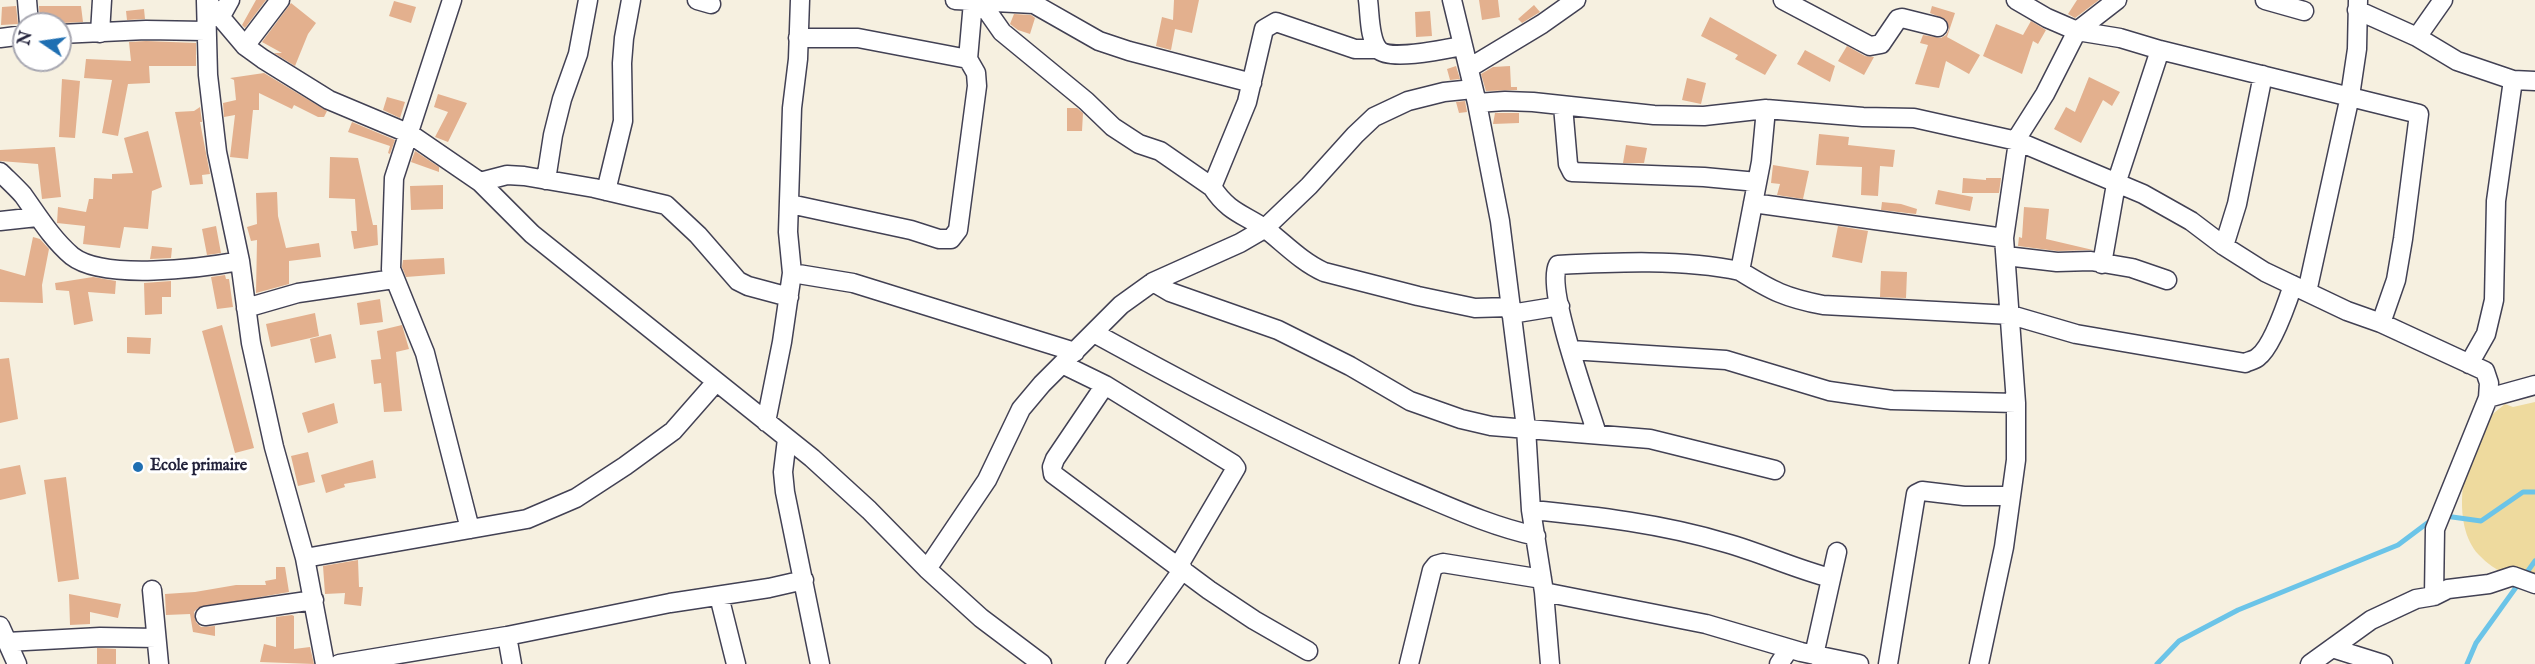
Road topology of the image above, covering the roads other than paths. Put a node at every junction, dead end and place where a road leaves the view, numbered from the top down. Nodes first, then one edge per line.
1 (102, 0) edge
2 (206, 0) edge
3 (230, 0) edge
4 (280, 0) edge
5 (588, 0) edge
6 (631, 0) edge
7 (800, 0) edge
8 (1368, 0) edge
9 (1452, 0) edge
10 (1576, 0) edge
11 (1783, 0) edge
12 (2016, 0) edge
13 (2117, 0) edge
14 (2265, 0) edge
15 (2442, 0) edge
16 (970, 1) edge
17 (446, 5) edge
18 (2357, 5) edge
19 (2304, 11) dead end
20 (220, 18) junction
21 (1938, 27) dead end
22 (205, 31) junction
23 (2077, 31) junction
24 (100, 33) junction
25 (72, 34) edge
26 (2417, 37) junction
27 (798, 38) junction
28 (245, 46) junction
29 (1462, 46) junction
30 (1377, 49) junction
31 (2160, 50) junction
32 (968, 59) junction
33 (1469, 68) junction
34 (2263, 75) junction
35 (2513, 80) junction
36 (2535, 81) edge
37 (1252, 83) junction
38 (1475, 96) junction
39 (2350, 96) junction
40 (1563, 106) junction
41 (1766, 109) junction
42 (410, 134) junction
43 (0, 172) edge
44 (546, 180) junction
45 (480, 182) junction
46 (1757, 182) junction
47 (2116, 184) junction
48 (1212, 187) junction
49 (606, 191) junction
50 (1753, 202) junction
51 (790, 204) junction
52 (37, 217) junction
53 (0, 221) edge
54 (1264, 229) junction
55 (2004, 238) junction
56 (2224, 246) junction
57 (2006, 256) junction
58 (240, 261) junction
59 (2102, 264) junction
60 (1740, 271) junction
61 (792, 273) junction
62 (394, 279) junction
63 (2167, 280) dead end
64 (1153, 282) junction
65 (2300, 289) junction
66 (789, 297) junction
67 (1560, 306) junction
68 (246, 308) junction
69 (1510, 310) junction
70 (2011, 315) junction
71 (2381, 323) junction
72 (1094, 333) junction
73 (1570, 350) junction
74 (1068, 358) junction
75 (2469, 364) junction
76 (716, 382) junction
77 (1105, 385) junction
78 (2535, 385) edge
79 (2488, 398) junction
80 (2016, 403) junction
81 (766, 422) junction
82 (1527, 428) junction
83 (1597, 434) junction
84 (788, 439) junction
85 (1775, 470) dead end
86 (2011, 496) junction
87 (1531, 510) junction
88 (470, 529) junction
89 (1536, 536) junction
90 (1837, 552) dead end
91 (305, 558) junction
92 (1181, 567) junction
93 (927, 568) junction
94 (1831, 578) junction
95 (804, 580) junction
96 (2535, 584) edge
97 (1543, 586) junction
98 (152, 590) dead end
99 (719, 596) junction
100 (2434, 596) junction
101 (314, 600) junction
102 (205, 616) dead end
103 (4, 634) edge
104 (507, 636) junction
105 (156, 638) junction
106 (2332, 648) junction
107 (1308, 651) dead end
108 (1814, 655) junction
109 (1784, 656) edge
110 (17, 664) edge
111 (159, 664) edge
112 (326, 664) edge
113 (339, 664) edge
114 (512, 664) edge
115 (736, 664) edge
116 (820, 664) edge
117 (1042, 664) edge
118 (1115, 664) edge
119 (1409, 664) edge
120 (1550, 664) edge
121 (1859, 664) edge
122 (1888, 664) edge
123 (1979, 664) edge
124 (2310, 664) edge
125 (2383, 664) edge

1 - 24 street
2 - 20 street
2 - 22 street
3 - 20 street
4 - 28 street
5 - 44 street
6 - 49 street
7 - 27 street
8 - 30 street
9 - 29 street
10 - 33 street
11 - 21 street
12 - 23 street
13 - 23 street
14 - 19 street
15 - 26 street
16 - 32 street
16 - 37 street
16 - 48 street
17 - 42 street
18 - 26 street
18 - 39 street
20 - 28 street
22 - 24 street
22 - 58 street
23 - 31 street
23 - 55 street
24 - 25 street
26 - 35 street
27 - 32 street
27 - 51 street
28 - 42 street
29 - 30 street
29 - 33 street
30 - 37 street
31 - 34 street
31 - 47 street
32 - 51 street
33 - 38 street
34 - 39 street
34 - 56 street
35 - 36 street
35 - 75 street
37 - 48 street
38 - 40 street
38 - 54 street
38 - 69 street
39 - 65 street
39 - 71 street
40 - 41 street
40 - 46 street
41 - 46 street
41 - 47 street
42 - 45 street
42 - 62 street
43 - 52 street
44 - 45 street
44 - 49 street
45 - 76 street
46 - 50 street
47 - 56 street
47 - 59 street
48 - 54 street
49 - 66 street
50 - 55 street
50 - 60 street
51 - 61 street
52 - 53 street
52 - 58 street
54 - 64 street
54 - 69 street
55 - 57 street
56 - 65 street
57 - 59 street
57 - 70 street
58 - 68 street
59 - 63 street
60 - 67 street
60 - 70 street
61 - 66 street
61 - 74 street
62 - 68 street
62 - 88 street
64 - 72 street
64 - 82 street
65 - 70 street
65 - 71 street
66 - 81 street
67 - 69 street
67 - 73 street
68 - 91 street
69 - 82 street
70 - 80 street
71 - 75 street
72 - 74 street
72 - 89 street
73 - 80 street
73 - 83 street
74 - 77 street
74 - 93 street
75 - 79 street
76 - 81 street
76 - 88 street
77 - 92 street
77 - 92 street
78 - 79 street
79 - 100 street
80 - 86 street
81 - 84 street
82 - 83 street
82 - 87 street
83 - 85 street
84 - 93 street
84 - 95 street
86 - 122 street
86 - 123 street
87 - 89 street
87 - 94 street
88 - 91 street
89 - 97 street
90 - 94 street
91 - 101 street
92 - 107 street
92 - 118 street
93 - 117 street
94 - 108 street
95 - 99 street
95 - 116 street
96 - 100 street
97 - 109 street
97 - 119 street
97 - 120 street
98 - 105 street
99 - 104 street
99 - 115 street
100 - 106 street
101 - 102 street
101 - 112 street
103 - 105 street
103 - 110 street
104 - 113 street
104 - 114 street
105 - 111 street
106 - 124 street
106 - 125 street
108 - 109 street
108 - 121 street

